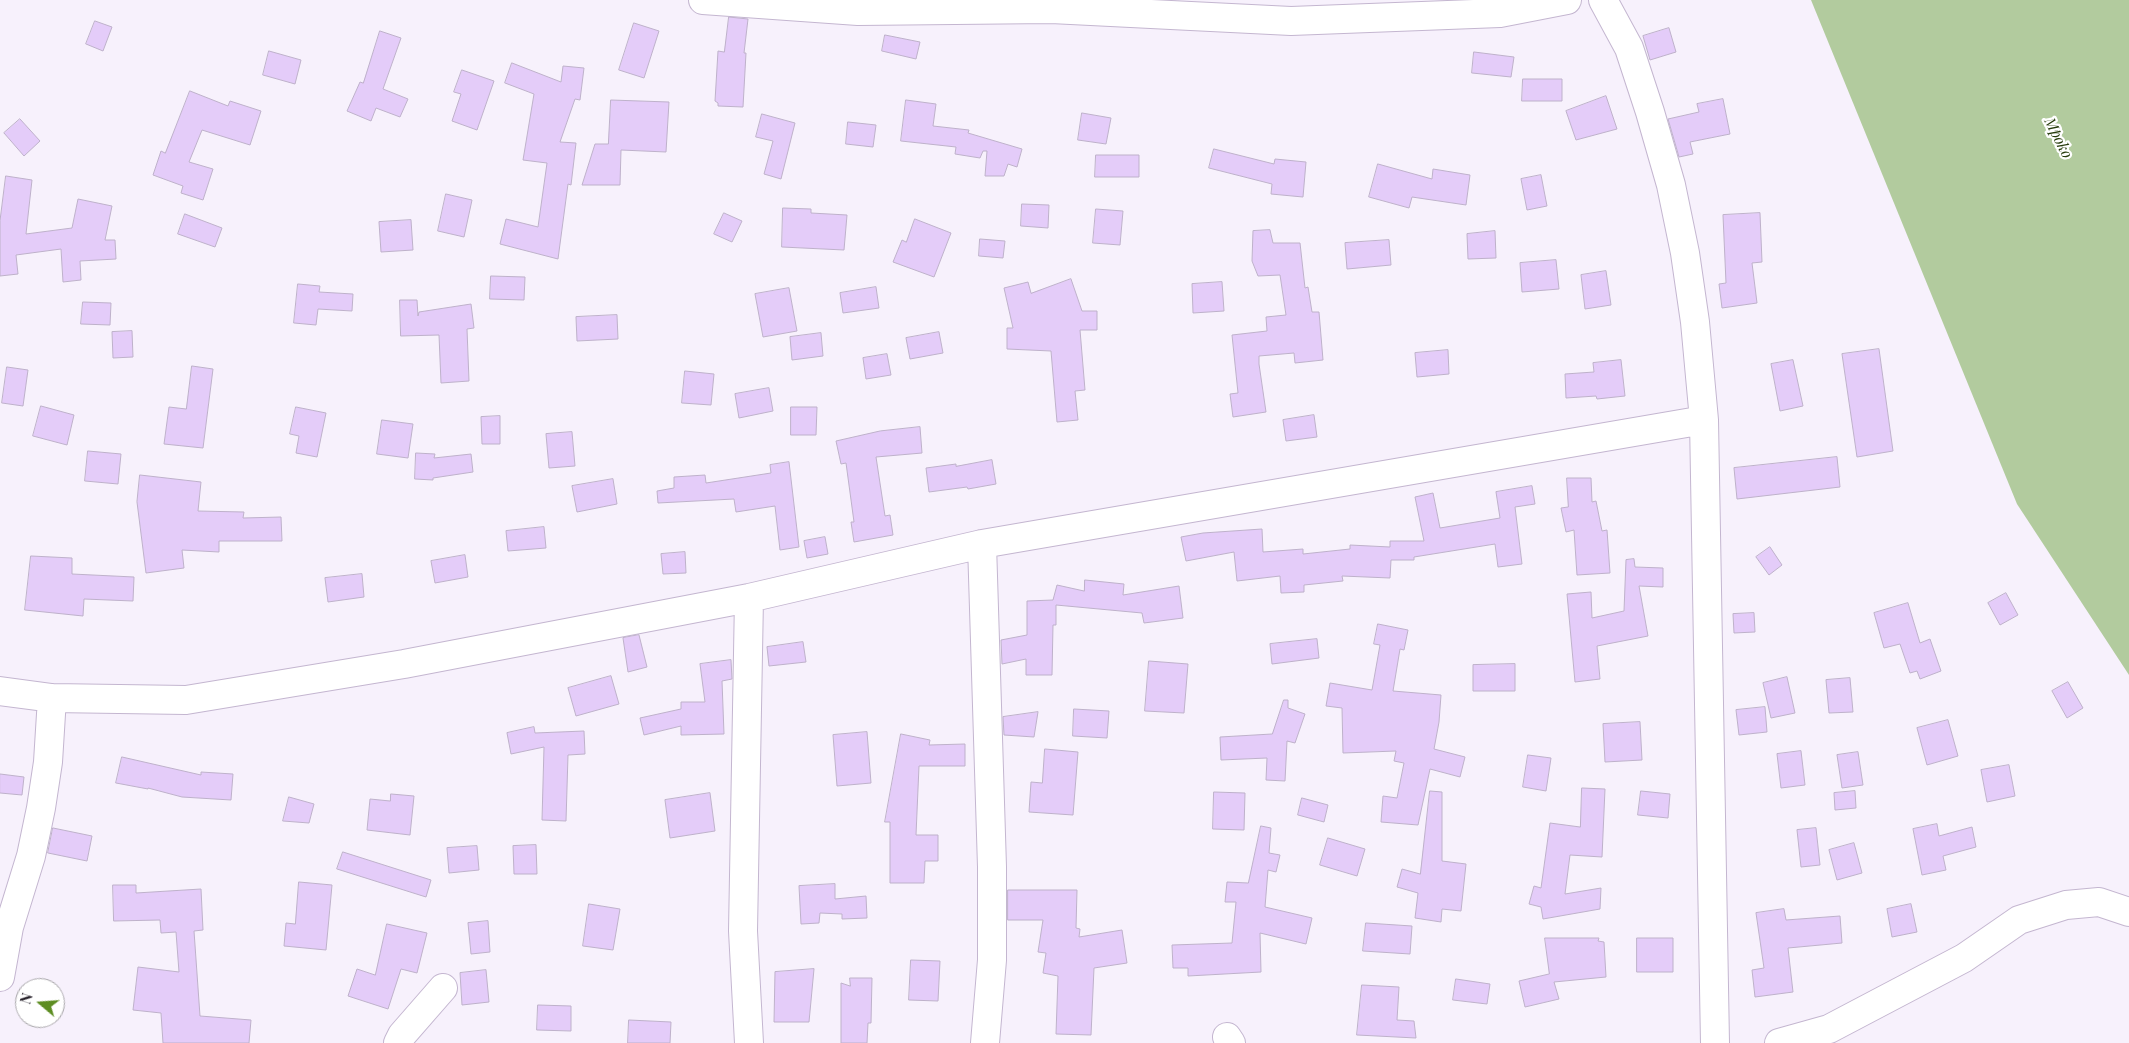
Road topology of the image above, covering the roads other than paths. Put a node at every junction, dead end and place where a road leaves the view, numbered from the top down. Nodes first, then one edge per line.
1 (703, 0) edge
2 (1567, 0) edge
3 (1603, 0) edge
4 (1318, 11) edge
5 (1704, 420) junction
6 (982, 544) junction
7 (748, 598) junction
8 (0, 691) edge
9 (52, 698) junction
10 (2129, 912) edge
11 (5, 932) edge
12 (0, 977) edge
13 (443, 988) dead end
14 (398, 1043) edge
15 (749, 1043) edge
16 (985, 1043) edge
17 (1715, 1043) edge
18 (1779, 1043) edge

1 - 4 street
2 - 4 street
3 - 5 street
5 - 6 street
5 - 17 street
6 - 7 street
6 - 16 street
7 - 9 street
7 - 15 street
8 - 9 street
9 - 11 street
10 - 18 street
11 - 12 street
13 - 14 street

